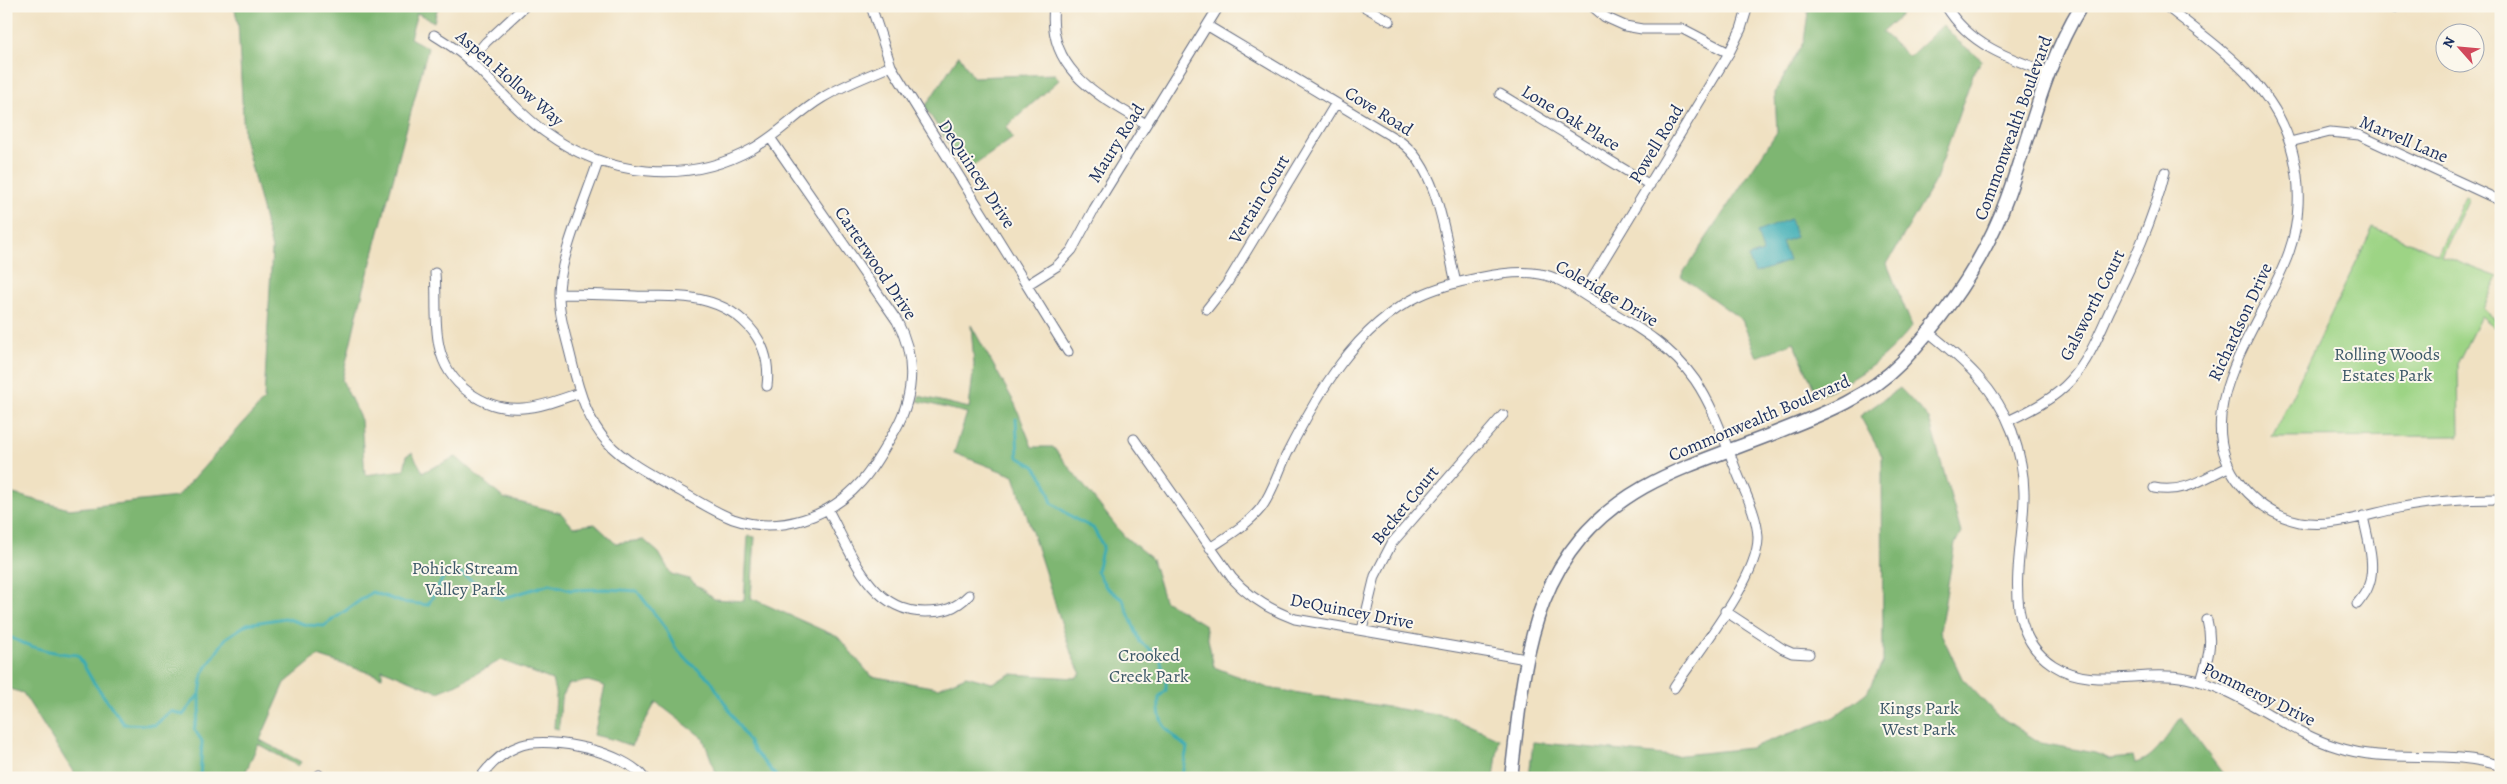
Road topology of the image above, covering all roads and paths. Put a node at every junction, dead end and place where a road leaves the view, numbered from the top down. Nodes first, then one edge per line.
1 (525, 6) edge
2 (871, 6) edge
3 (1054, 6) edge
4 (1219, 6) edge
5 (1363, 6) edge
6 (1592, 6) edge
7 (1748, 6) edge
8 (1946, 6) edge
9 (2081, 6) edge
10 (2166, 6) edge
11 (1390, 22) dead end
12 (1208, 26) junction
13 (434, 35) dead end
14 (1729, 53) junction
15 (470, 60) junction
16 (891, 66) junction
17 (2050, 73) junction
18 (1500, 94) dead end
19 (1336, 103) junction
20 (1146, 124) junction
21 (771, 139) junction
22 (2290, 142) junction
23 (598, 162) junction
24 (2165, 172) dead end
25 (1650, 185) junction
26 (2501, 201) edge
27 (435, 273) dead end
28 (1456, 282) junction
29 (1027, 285) junction
30 (559, 294) junction
31 (1583, 294) junction
32 (1207, 309) dead end
33 (1927, 331) junction
34 (1068, 352) dead end
35 (767, 386) dead end
36 (579, 393) junction
37 (1503, 415) dead end
38 (2008, 421) junction
39 (1134, 440) dead end
40 (1728, 451) junction
41 (2228, 467) junction
42 (2154, 488) dead end
43 (2501, 499) edge
44 (828, 510) junction
45 (2363, 516) junction
46 (1210, 548) junction
47 (970, 595) dead end
48 (2358, 604) dead end
49 (1726, 611) junction
50 (2207, 620) dead end
51 (1362, 630) junction
52 (1809, 654) dead end
53 (1526, 659) junction
54 (2201, 681) junction
55 (1674, 688) dead end
56 (2501, 766) edge
57 (480, 778) edge
58 (644, 778) edge
59 (1511, 778) edge

1 - 15 street
2 - 16 street, DeQuincey Drive
3 - 20 street
4 - 12 street, Maury Road
5 - 11 street
6 - 14 street
7 - 14 street, Powell Road
8 - 17 street
9 - 17 street, Commonwealth Boulevard
10 - 22 street, Richardson Drive
12 - 19 street, Cove Road
12 - 20 street, Maury Road
13 - 15 street, Aspen Hollow Way
14 - 25 street, Powell Road
15 - 23 street, Aspen Hollow Way
16 - 21 street, Aspen Hollow Way
16 - 29 street, DeQuincey Drive
17 - 33 street, Commonwealth Boulevard
18 - 25 street, Lone Oak Place
19 - 28 street, Cove Road
19 - 32 street, Vertain Court
20 - 29 street, Maury Road
21 - 23 street, Aspen Hollow Way
21 - 44 street, Carterwood Drive
22 - 26 street, Marvell Lane
22 - 41 street, Richardson Drive
23 - 30 street, Carterwood Drive
24 - 38 street, Galsworth Court
25 - 31 street, Powell Road
27 - 36 street
28 - 31 street, Coleridge Drive
28 - 46 street, Coleridge Drive
29 - 34 street, DeQuincey Drive
30 - 35 street
30 - 36 street, Carterwood Drive
31 - 40 street, Coleridge Drive
33 - 38 street, Pommeroy Drive
33 - 40 street, Commonwealth Boulevard
36 - 44 street, Carterwood Drive
37 - 51 street, Becket Court
38 - 54 street, Pommeroy Drive
39 - 46 street, DeQuincey Drive
40 - 49 street, Coleridge Drive
40 - 53 street, Commonwealth Boulevard
41 - 42 street
41 - 45 street, Richardson Drive
43 - 45 street, Richardson Drive
44 - 47 street
45 - 48 street
46 - 51 street, DeQuincey Drive
49 - 52 street
49 - 55 street, Coleridge Drive
50 - 54 street
51 - 53 street, DeQuincey Drive
53 - 59 street, Commonwealth Boulevard
54 - 56 street, Pommeroy Drive
57 - 58 street

